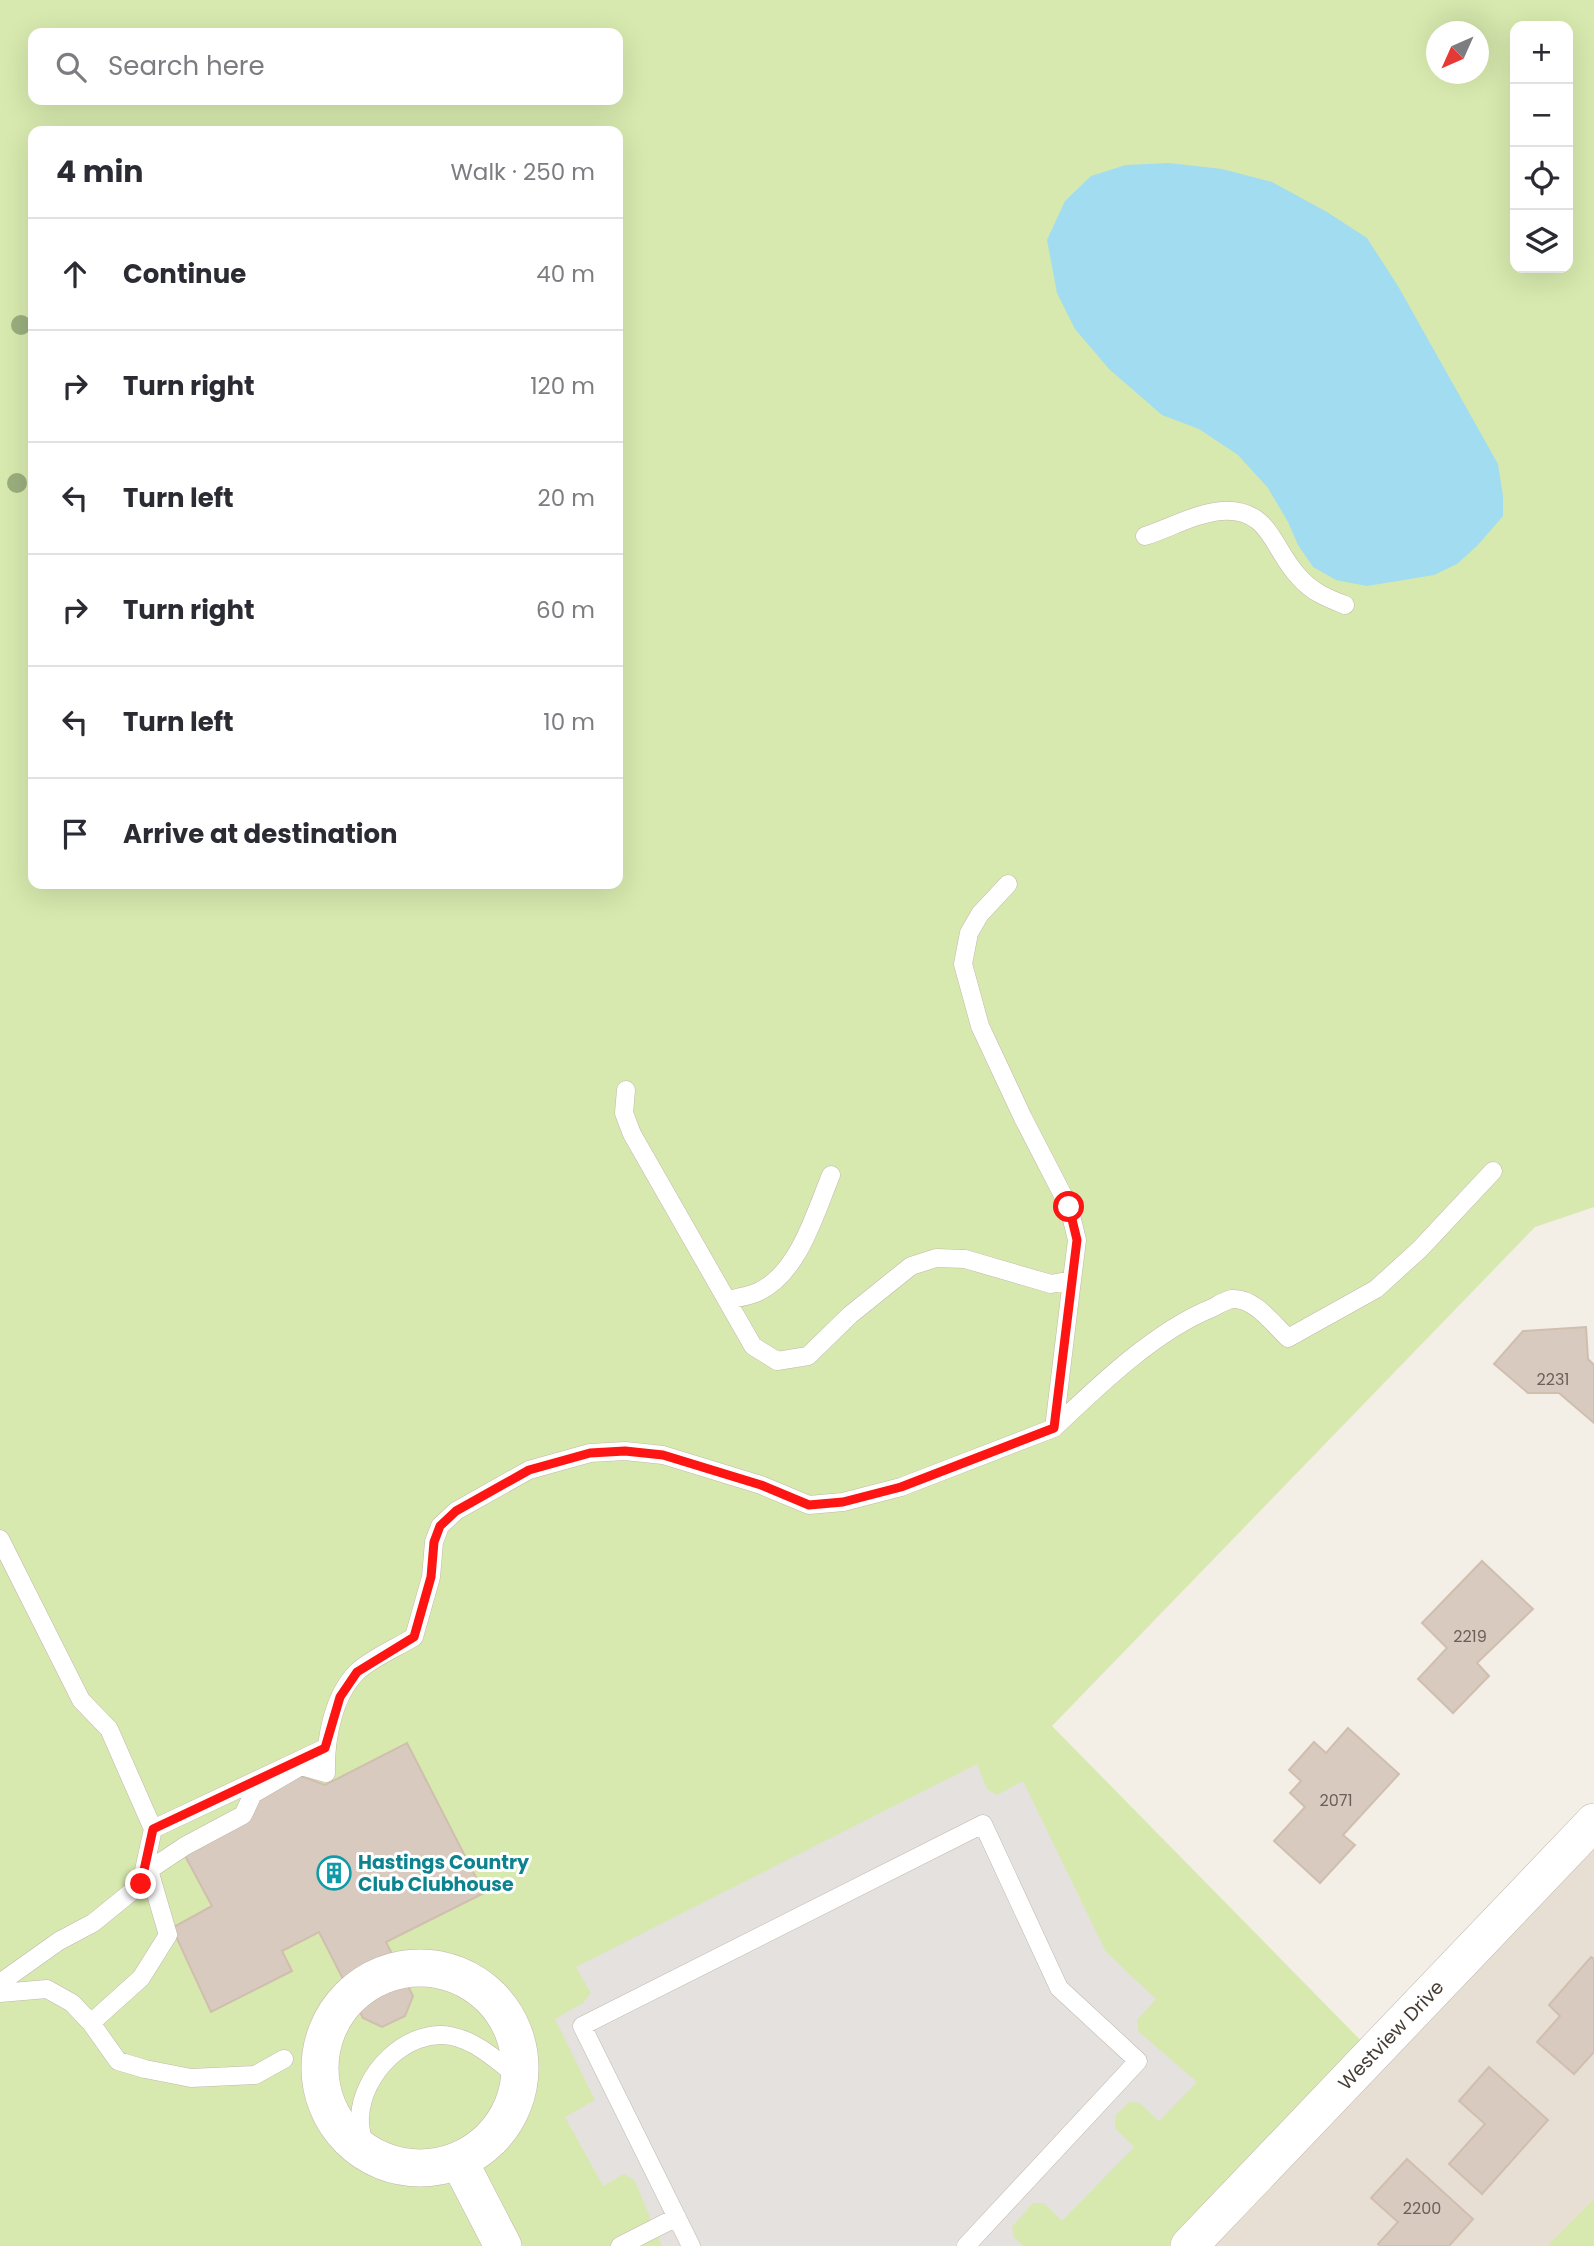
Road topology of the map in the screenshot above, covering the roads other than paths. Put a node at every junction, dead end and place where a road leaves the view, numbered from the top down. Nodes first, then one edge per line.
1 (1145, 536) dead end
2 (1345, 605) dead end
3 (1008, 884) dead end
4 (626, 1090) dead end
5 (1493, 1171) dead end
6 (831, 1175) dead end
7 (1072, 1280) junction
8 (727, 1300) junction
9 (1054, 1428) junction
10 (0, 1538) edge
11 (325, 1748) junction
12 (1594, 1822) edge
13 (153, 1829) junction
14 (0, 1983) edge
15 (0, 1993) edge
16 (91, 2024) junction
17 (284, 2059) dead end
18 (519, 2078) junction
19 (364, 2149) junction
20 (459, 2161) junction
21 (677, 2217) junction
22 (1210, 2238) edge
23 (503, 2246) edge
24 (620, 2246) edge
25 (691, 2246) edge
26 (966, 2246) edge

1 - 2 lane
3 - 7 lane
4 - 8 lane
5 - 9 lane
6 - 8 lane
7 - 8 lane
7 - 9 lane
9 - 11 lane
10 - 13 lane
11 - 13 lane
11 - 16 lane
12 - 22 street, Westview Drive
13 - 14 lane
15 - 16 lane
16 - 17 lane
18 - 19 lane
18 - 19 street
18 - 20 street
19 - 20 street
20 - 23 street
21 - 24 lane
21 - 25 lane
21 - 26 lane

